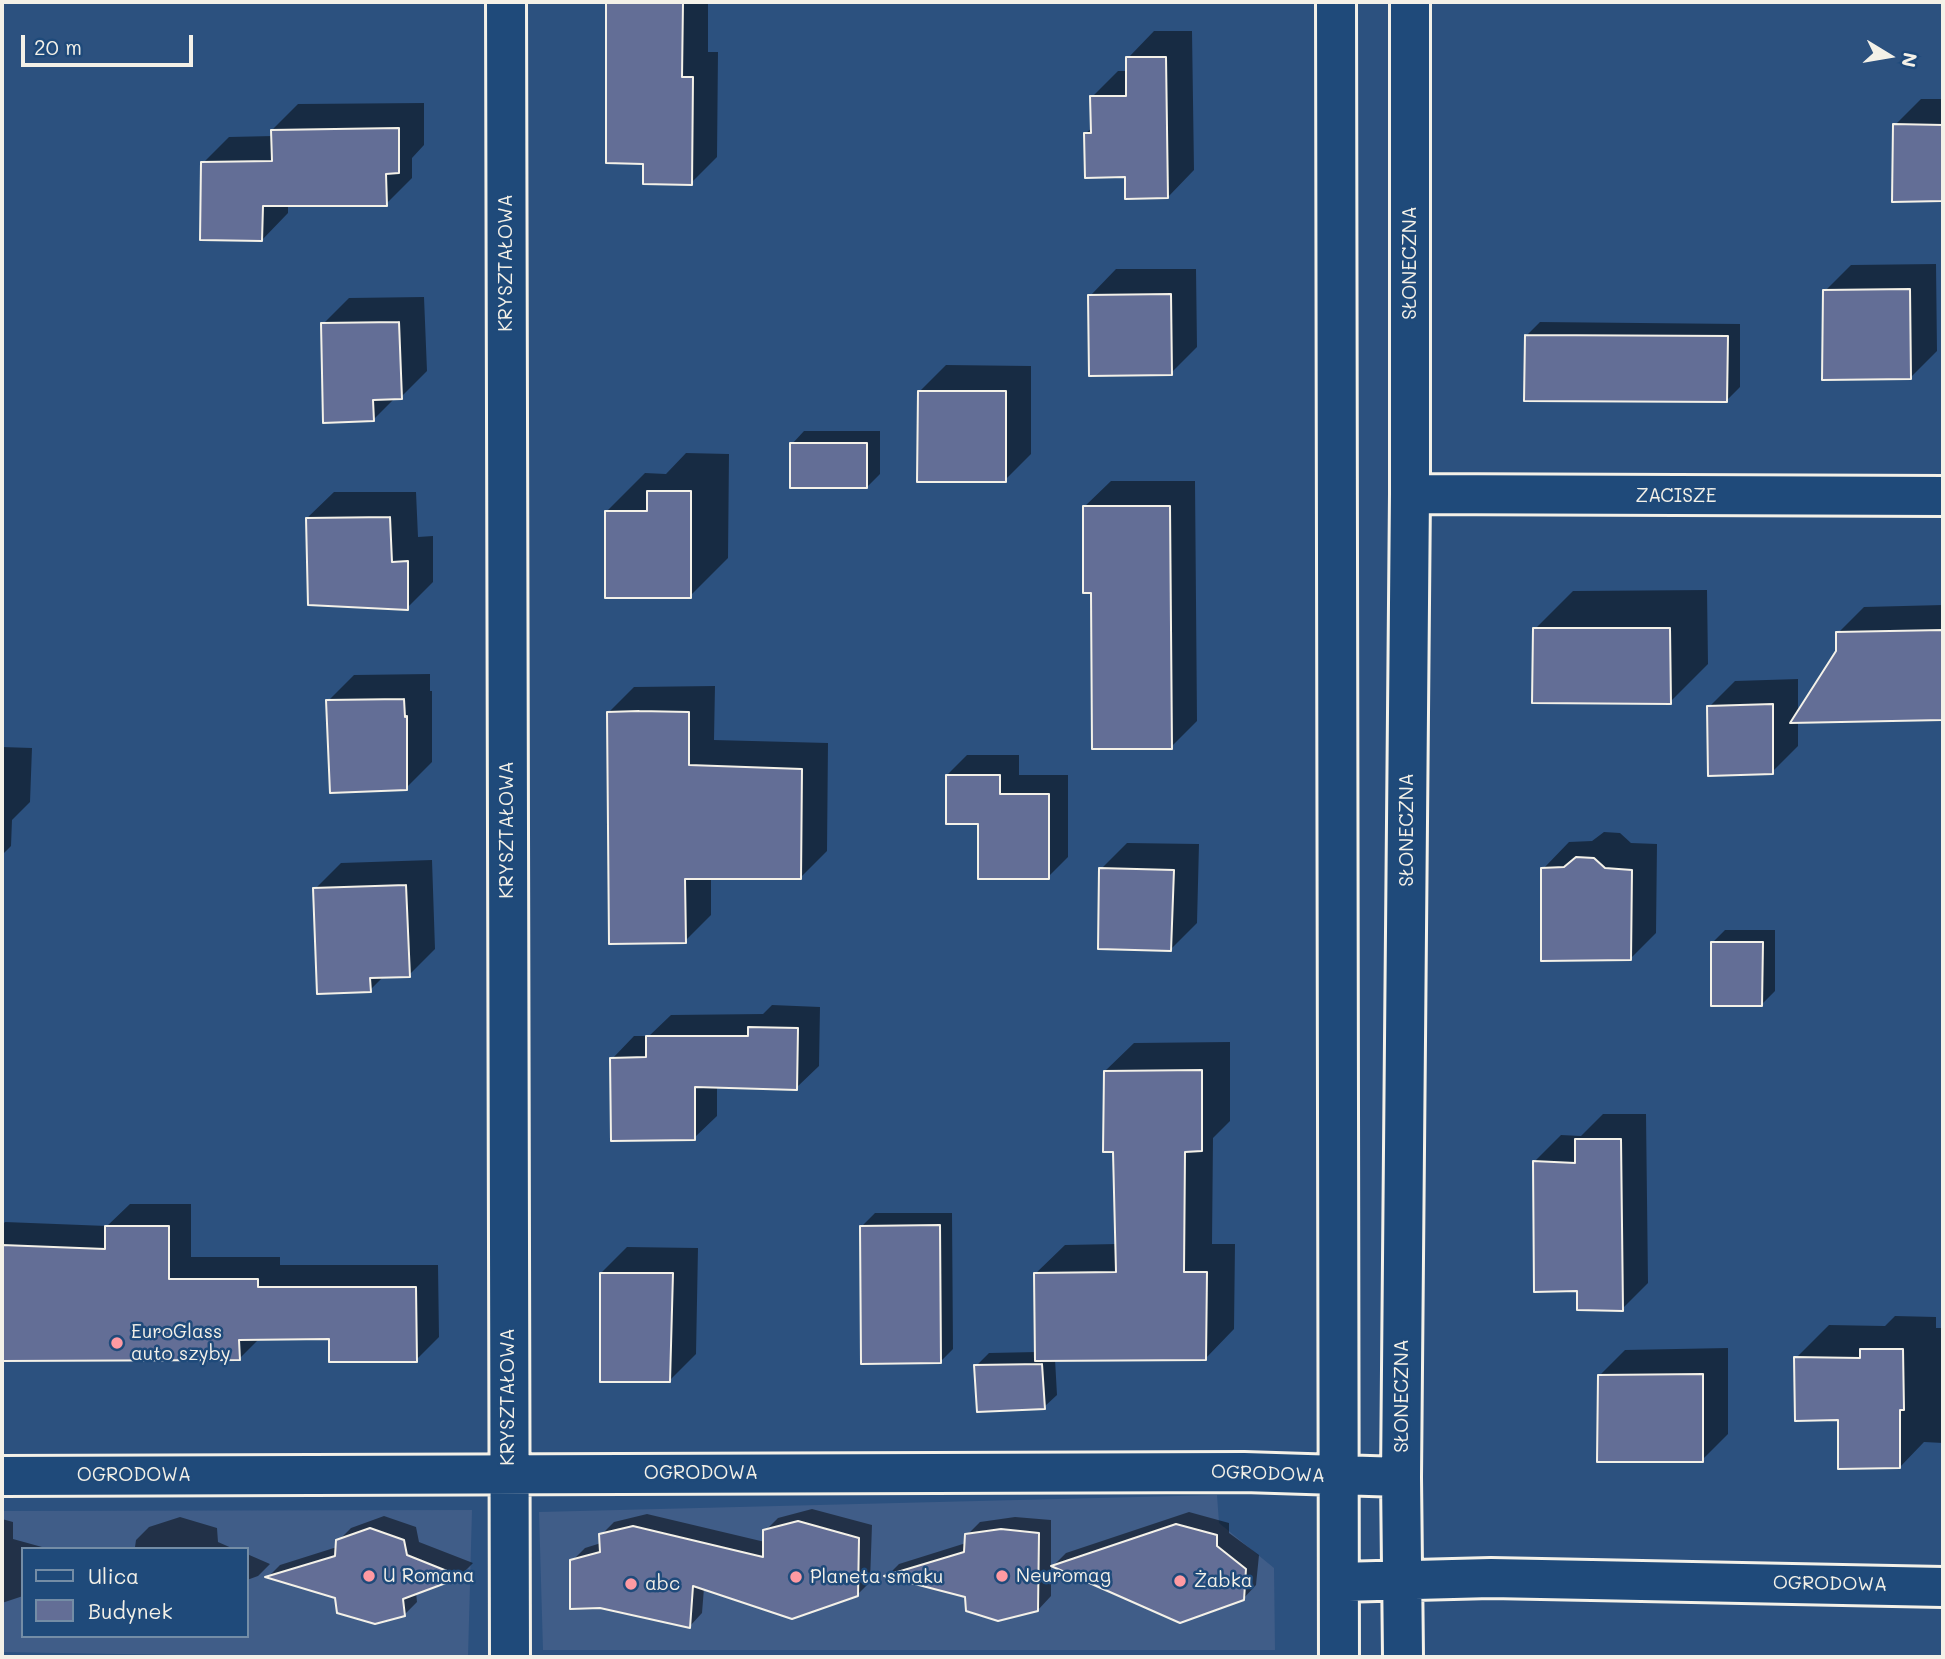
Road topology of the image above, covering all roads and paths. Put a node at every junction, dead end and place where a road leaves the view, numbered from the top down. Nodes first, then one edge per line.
1 (506, 2) edge
2 (1336, 2) edge
3 (1410, 2) edge
4 (1410, 494) junction
5 (1943, 496) edge
6 (508, 1473) junction
7 (2, 1476) edge
8 (1338, 1476) junction
9 (1401, 1477) junction
10 (1339, 1581) junction
11 (1401, 1581) junction
12 (1943, 1587) edge
13 (510, 1657) edge
14 (1339, 1657) edge
15 (1403, 1657) edge

1 - 6 street, KRYSZTAŁOWA
2 - 8 street
3 - 4 street, SŁONECZNA
4 - 5 street, ZACISZE
4 - 9 street, SŁONECZNA
6 - 7 street, OGRODOWA
6 - 8 street, OGRODOWA
6 - 13 street, KRYSZTAŁOWA
8 - 9 street, OGRODOWA
8 - 10 street
9 - 11 street, SŁONECZNA
10 - 11 street, OGRODOWA
10 - 14 street
11 - 12 street, OGRODOWA
11 - 15 street, SŁONECZNA

